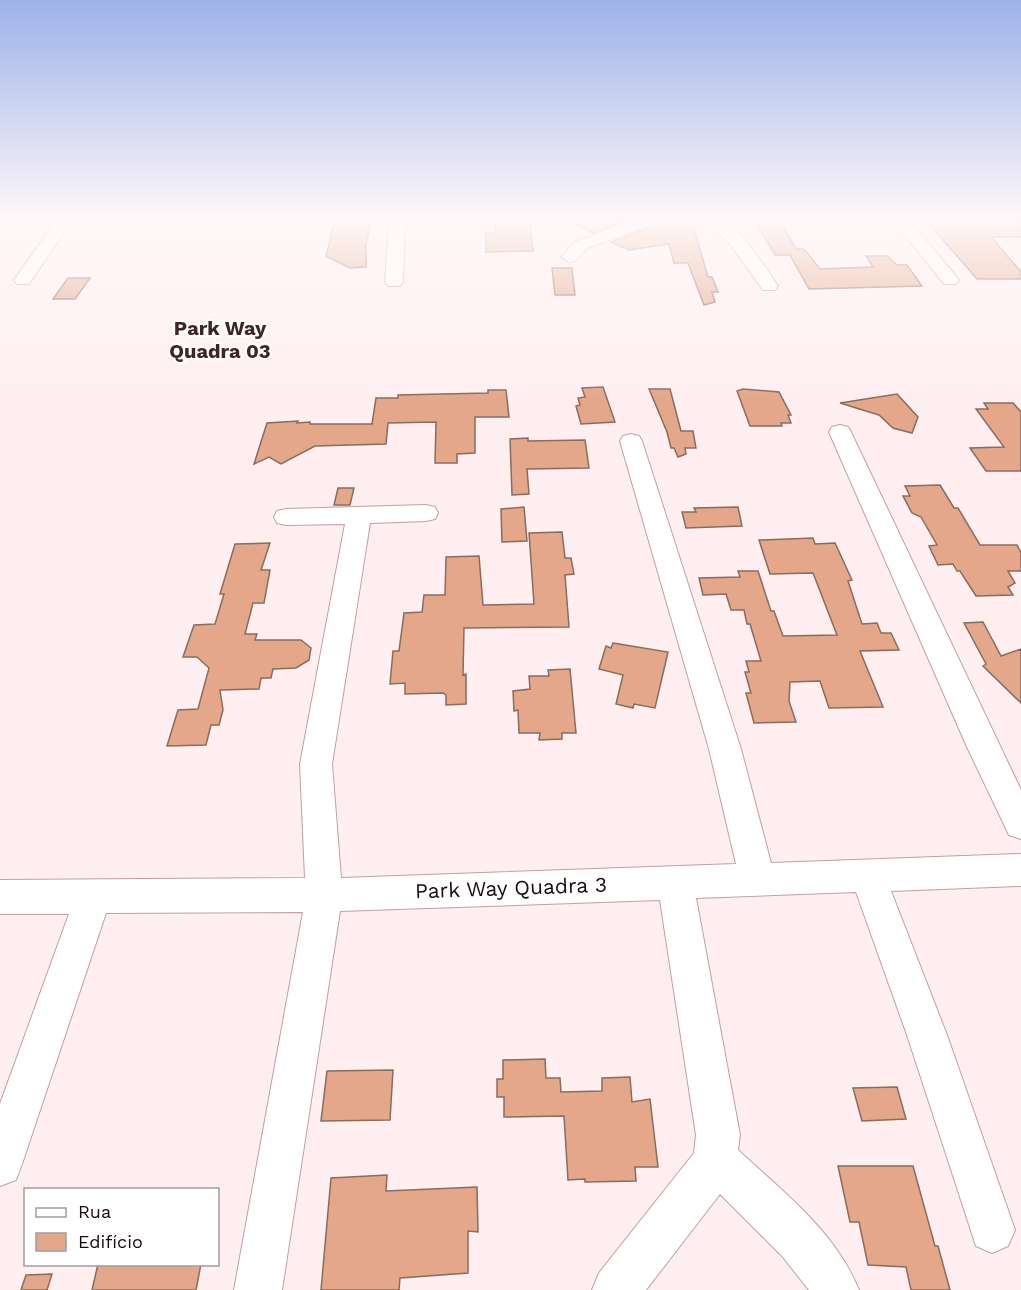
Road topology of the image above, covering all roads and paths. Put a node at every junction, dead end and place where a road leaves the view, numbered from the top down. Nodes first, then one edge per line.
1 (394, 278) edge
2 (764, 278) edge
3 (394, 282) dead end
4 (769, 286) dead end
5 (840, 432) dead end
6 (631, 441) dead end
7 (426, 513) dead end
8 (359, 516) junction
9 (286, 517) dead end
10 (1021, 824) edge
11 (1021, 870) edge
12 (867, 875) junction
13 (758, 878) junction
14 (675, 881) junction
15 (94, 895) junction
16 (324, 895) junction
17 (0, 897) edge
18 (716, 1159) junction
19 (0, 1164) edge
20 (992, 1230) dead end
21 (258, 1290) edge
22 (616, 1290) edge
23 (835, 1290) edge

1 - 3 street
2 - 4 street
5 - 10 street
6 - 13 street
7 - 8 street
8 - 9 street
8 - 16 street
11 - 12 street, Park Way Quadra 3
12 - 13 street, Park Way Quadra 3
12 - 20 street
13 - 14 street, Park Way Quadra 3
14 - 16 street, Park Way Quadra 3
14 - 18 street
15 - 16 street, Park Way Quadra 3
15 - 17 street, Park Way Quadra 3
15 - 19 street
16 - 21 street
18 - 22 street
18 - 23 street

